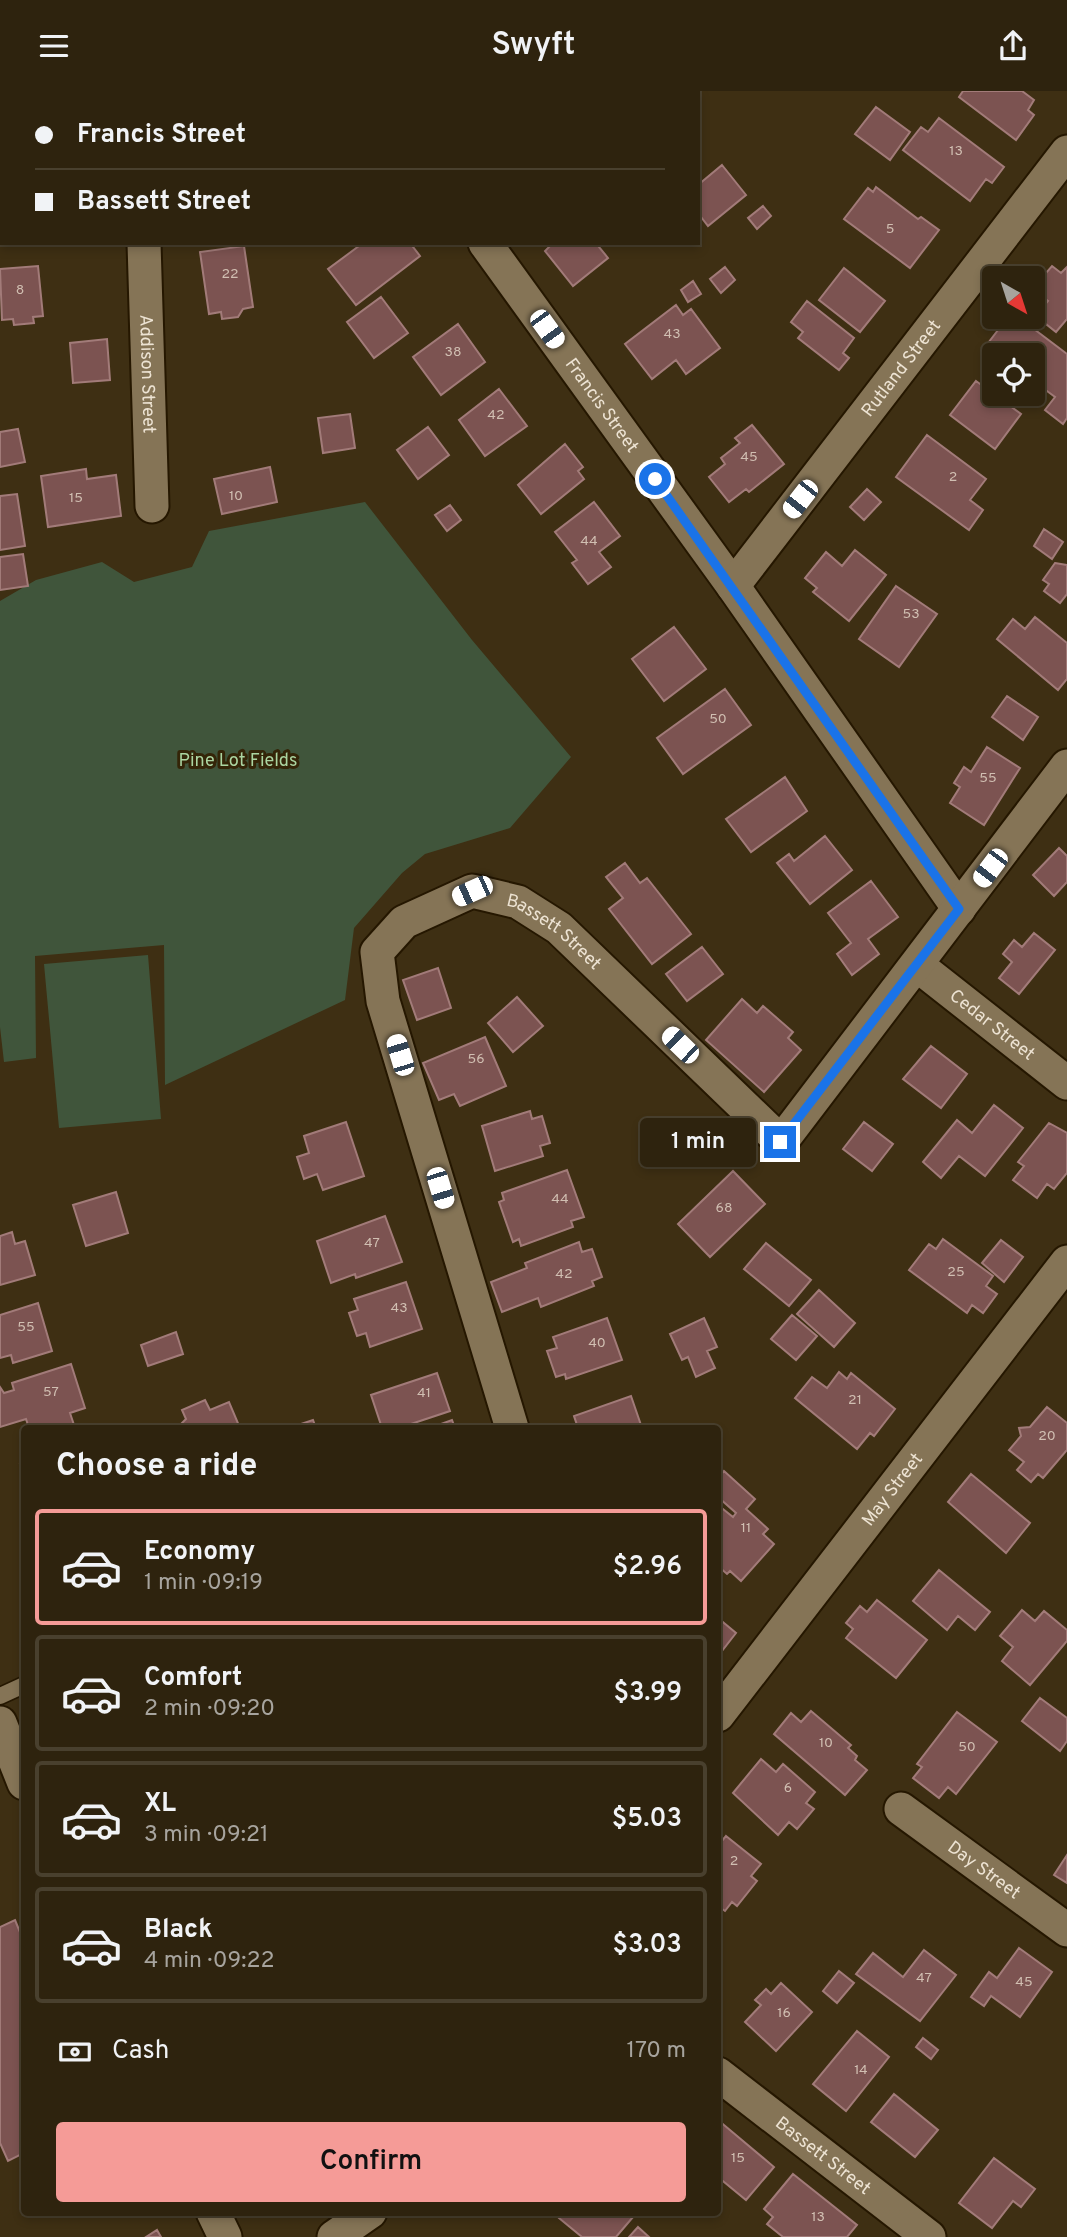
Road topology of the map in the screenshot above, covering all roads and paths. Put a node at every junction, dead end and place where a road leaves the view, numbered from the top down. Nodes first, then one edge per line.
1 (1067, 152) edge
2 (144, 245) edge
3 (486, 245) edge
4 (152, 506) dead end
5 (733, 586) junction
6 (1067, 766) edge
7 (959, 909) junction
8 (917, 965) junction
9 (1067, 1083) edge
10 (1067, 1262) edge
11 (511, 1425) edge
12 (21, 1686) edge
13 (0, 1696) edge
14 (721, 1711) edge
15 (0, 1723) edge
16 (21, 1776) edge
17 (901, 1809) dead end
18 (1067, 1930) edge
19 (721, 2076) edge
20 (216, 2216) edge
21 (364, 2216) edge
22 (225, 2237) edge
23 (334, 2237) edge
24 (929, 2237) edge

1 - 5 street, Rutland Street
2 - 4 street, Addison Street
3 - 5 street, Francis Street
5 - 7 street, Francis Street
6 - 7 street
7 - 8 street
8 - 9 street, Cedar Street
8 - 11 street, Bassett Street
10 - 14 street, May Street
12 - 13 lane
15 - 16 street
17 - 18 street, Day Street
19 - 24 street, Bassett Street
20 - 22 street
21 - 23 street

